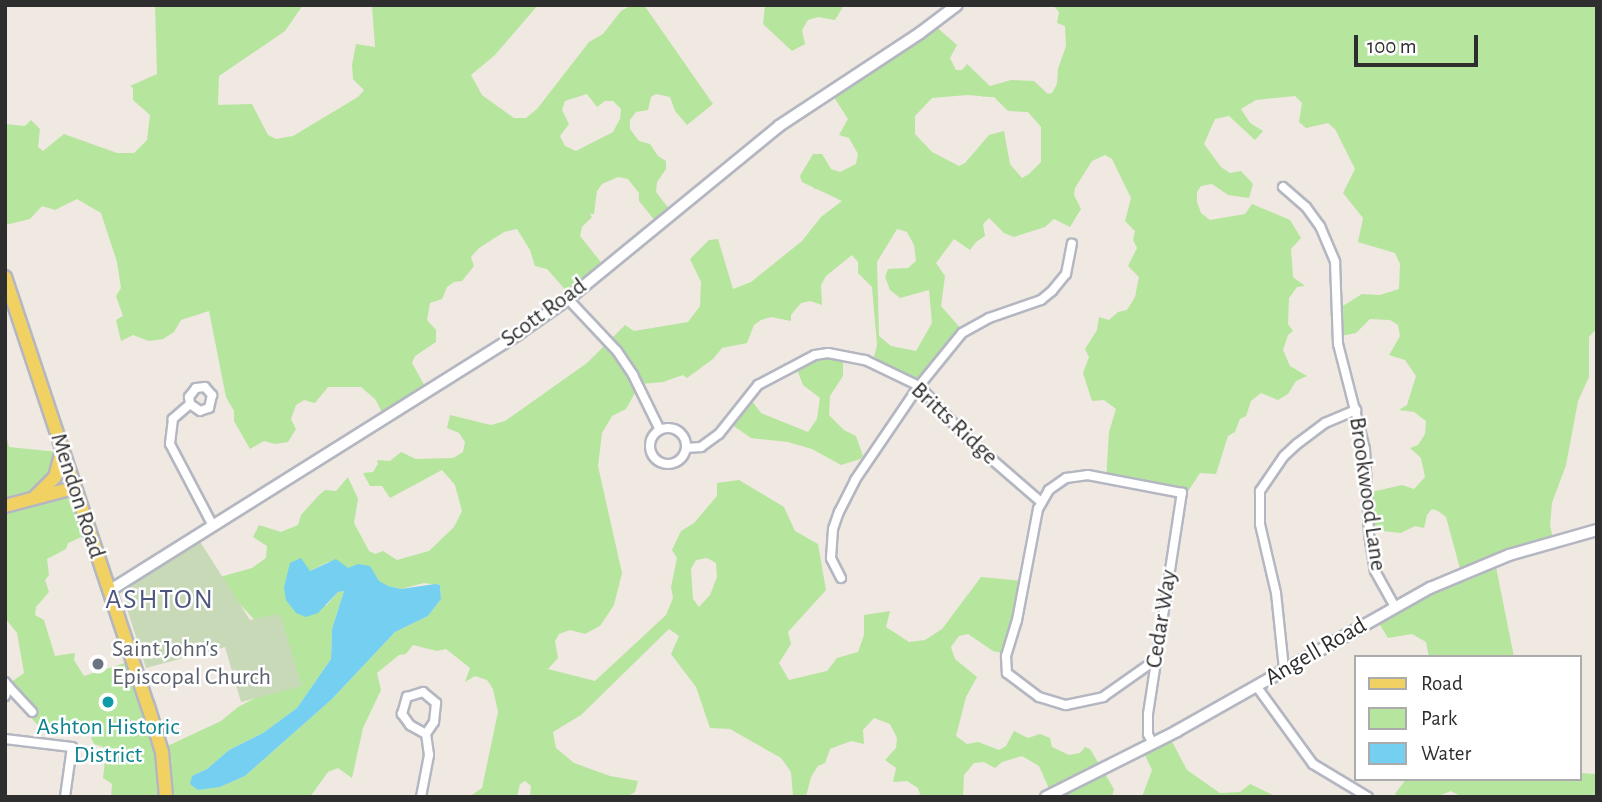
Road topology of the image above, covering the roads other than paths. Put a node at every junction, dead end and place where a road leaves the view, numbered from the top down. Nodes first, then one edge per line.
1 (957, 5) edge
2 (1283, 187) dead end
3 (1072, 244) dead end
4 (5, 277) edge
5 (568, 299) junction
6 (919, 386) junction
7 (190, 404) dead end
8 (1356, 410) junction
9 (660, 430) junction
10 (60, 444) junction
11 (686, 448) junction
12 (73, 488) junction
13 (30, 501) junction
14 (1040, 501) junction
15 (5, 506) edge
16 (213, 526) junction
17 (1597, 530) edge
18 (841, 578) dead end
19 (109, 591) junction
20 (1395, 607) junction
21 (1154, 661) junction
22 (1284, 669) junction
23 (7, 684) edge
24 (1257, 687) junction
25 (5, 696) edge
26 (32, 712) dead end
27 (426, 734) junction
28 (5, 739) edge
29 (1153, 744) junction
30 (1366, 796) edge
31 (65, 797) edge
32 (166, 797) edge
33 (421, 797) edge
34 (1046, 797) edge

1 - 5 street, Scott Road
2 - 8 street, Brookwood Lane
3 - 6 street
4 - 10 main road, Mendon Road
5 - 9 street
5 - 16 street, Scott Road
6 - 11 street, Britts Ridge
6 - 14 street, Britts Ridge
6 - 18 street
7 - 16 street
8 - 20 street, Brookwood Lane
8 - 22 street
9 - 11 street
9 - 11 street, Britts Ridge
10 - 12 main road, Mendon Road
10 - 13 main road
12 - 13 main road
12 - 19 main road, Mendon Road
13 - 15 main road
14 - 21 street, Cedar Way
14 - 21 street
16 - 19 street, Scott Road
17 - 20 street, Angell Road
19 - 32 main road, Mendon Road
20 - 22 street, Angell Road
21 - 29 street, Cedar Way
22 - 24 street, Angell Road
23 - 25 street
23 - 26 street
24 - 29 street, Angell Road
24 - 30 street
27 - 27 street
27 - 33 street
28 - 31 street
29 - 34 street, Angell Road

